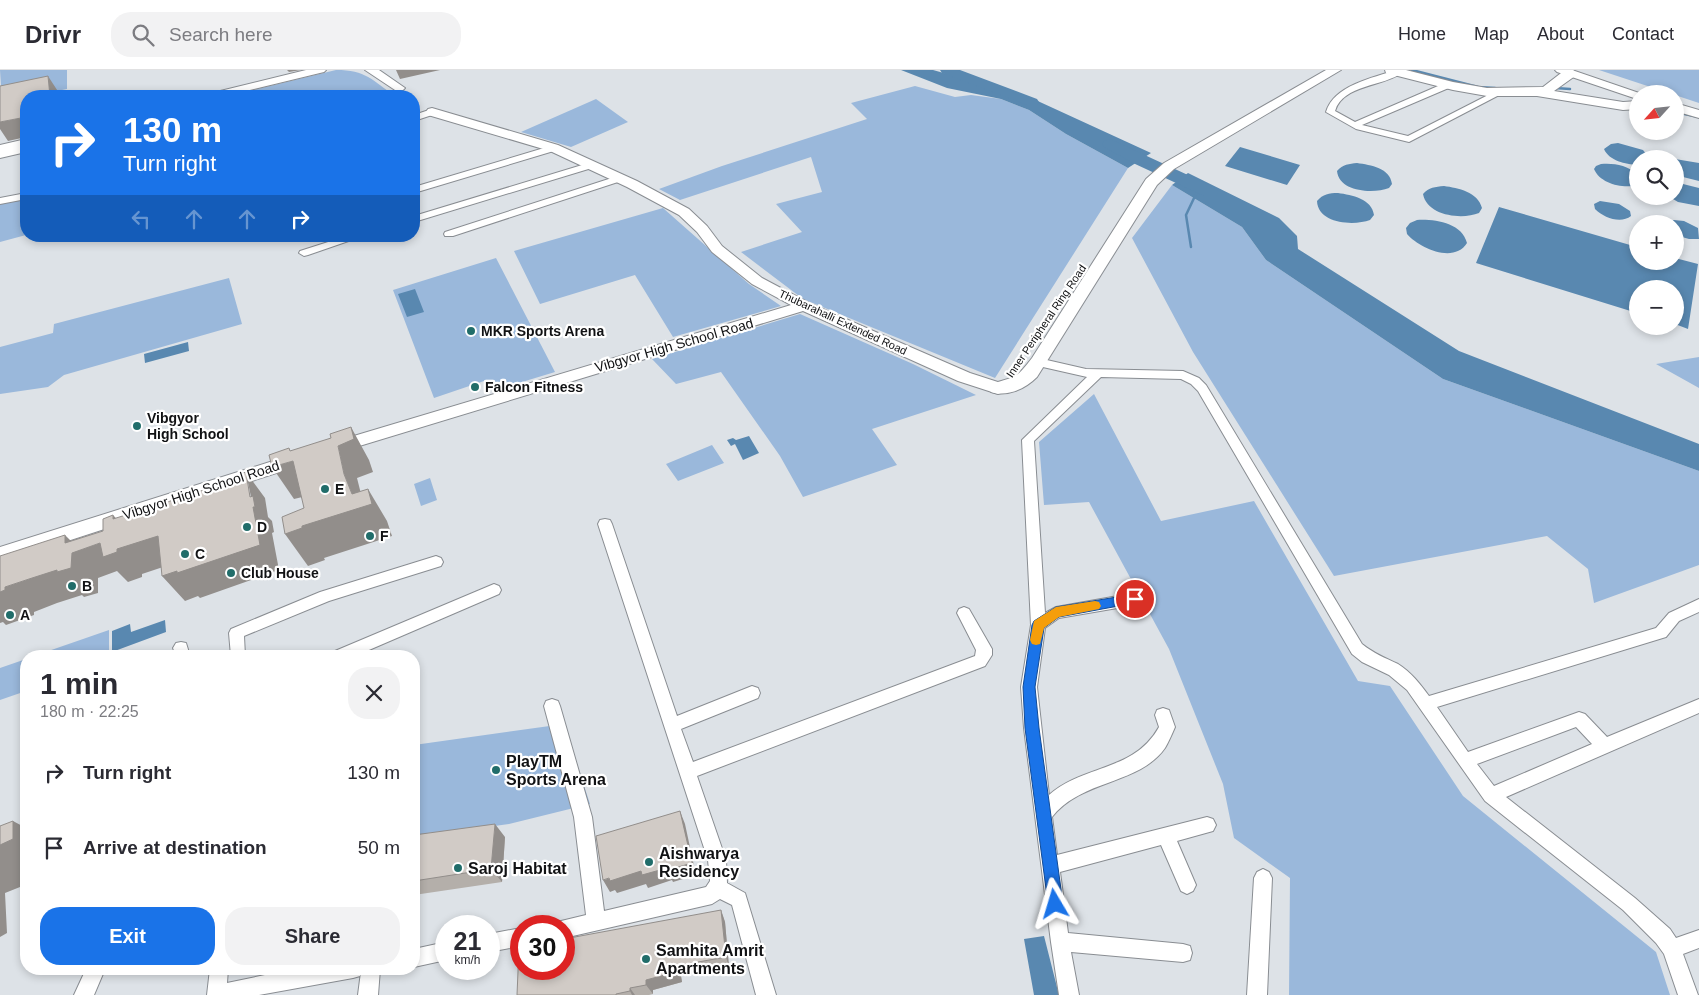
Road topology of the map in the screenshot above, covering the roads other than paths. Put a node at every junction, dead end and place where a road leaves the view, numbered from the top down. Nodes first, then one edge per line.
1 (320, 70) edge
2 (371, 70) edge
3 (1321, 70) edge
4 (1335, 70) edge
5 (1395, 71) edge
6 (1570, 71) edge
7 (1448, 85) junction
8 (399, 88) dead end
9 (1545, 89) junction
10 (237, 90) edge
11 (1629, 90) edge
12 (1499, 93) junction
13 (1629, 93) edge
14 (1684, 105) edge
15 (1629, 106) edge
16 (1699, 109) edge
17 (1684, 110) edge
18 (432, 112) joint
19 (1699, 114) edge
20 (420, 116) edge
21 (1355, 125) junction
22 (20, 144) edge
23 (554, 148) junction
24 (0, 149) edge
25 (20, 150) edge
26 (0, 155) edge
27 (592, 164) junction
28 (1166, 164) junction
29 (618, 179) junction
30 (1146, 180) junction
31 (420, 188) edge
32 (20, 197) edge
33 (0, 201) edge
34 (420, 217) edge
35 (448, 234) dead end
36 (339, 242) edge
37 (304, 253) dead end
38 (804, 306) junction
39 (1038, 362) junction
40 (1070, 369) joint
41 (1092, 373) junction
42 (1011, 382) junction
43 (605, 524) dead end
44 (0, 554) edge
45 (436, 562) dead end
46 (494, 590) dead end
47 (1135, 599) dead end
48 (1699, 605) edge
49 (964, 613) dead end
50 (1038, 625) junction
51 (237, 650) edge
52 (354, 650) edge
53 (752, 693) dead end
54 (1425, 704) junction
55 (552, 706) dead end
56 (1699, 706) edge
57 (1163, 715) dead end
58 (672, 725) junction
59 (1605, 746) junction
60 (1465, 761) junction
61 (687, 772) junction
62 (1491, 795) junction
63 (1044, 814) junction
64 (1207, 825) dead end
65 (1166, 836) junction
66 (1051, 865) junction
67 (1263, 878) dead end
68 (1187, 886) dead end
69 (716, 888) junction
70 (596, 922) junction
71 (575, 927) edge
72 (1699, 939) edge
73 (1060, 942) junction
74 (1672, 949) junction
75 (435, 953) edge
76 (1183, 953) dead end
77 (420, 957) edge
78 (93, 975) edge
79 (219, 975) edge
80 (281, 975) edge
81 (370, 975) edge
82 (84, 995) edge
83 (217, 995) edge
84 (368, 995) edge
85 (766, 995) edge
86 (1069, 995) edge
87 (1257, 995) edge
88 (1688, 995) edge

1 - 10 street
2 - 8 street
3 - 28 main road, Inner Peripheral Ring Road
4 - 28 main road, Inner Peripheral Ring Road
5 - 7 main road
5 - 21 street
6 - 9 main road
6 - 11 street
6 - 13 street
7 - 12 main road
7 - 21 street
9 - 12 main road
9 - 15 main road
12 - 21 street
14 - 16 street
17 - 19 street
18 - 20 street
18 - 23 street, Thubarahalli Extended Road
22 - 24 street
23 - 27 street, Thubarahalli Extended Road
23 - 31 street
25 - 26 street
27 - 29 street, Thubarahalli Extended Road
27 - 34 street
28 - 30 main road, Inner Peripheral Ring Road
29 - 35 street
29 - 38 street, Thubarahalli Extended Road
30 - 39 main road, Inner Peripheral Ring Road
30 - 42 main road, Inner Peripheral Ring Road
32 - 33 street
36 - 37 street
38 - 42 street, Thubarahalli Extended Road
38 - 44 street, Vibgyor High School Road
39 - 40 street
39 - 42 main road, Inner Peripheral Ring Road
40 - 41 street
41 - 50 street
41 - 54 street
43 - 58 street
45 - 51 street
46 - 52 street
47 - 50 street
48 - 54 street
49 - 61 street
50 - 63 street
53 - 58 street
54 - 60 street
55 - 70 street
56 - 59 street
57 - 63 street
58 - 61 street
59 - 60 street
59 - 62 street
60 - 62 street
61 - 69 street
62 - 74 street
63 - 66 street
64 - 65 street
65 - 66 street
65 - 68 street
66 - 73 street
67 - 87 street
69 - 70 street
69 - 85 street
70 - 71 street
72 - 74 street
73 - 76 street
73 - 86 street
74 - 88 street
75 - 77 street
78 - 82 street
79 - 83 street
80 - 83 street
81 - 84 street

